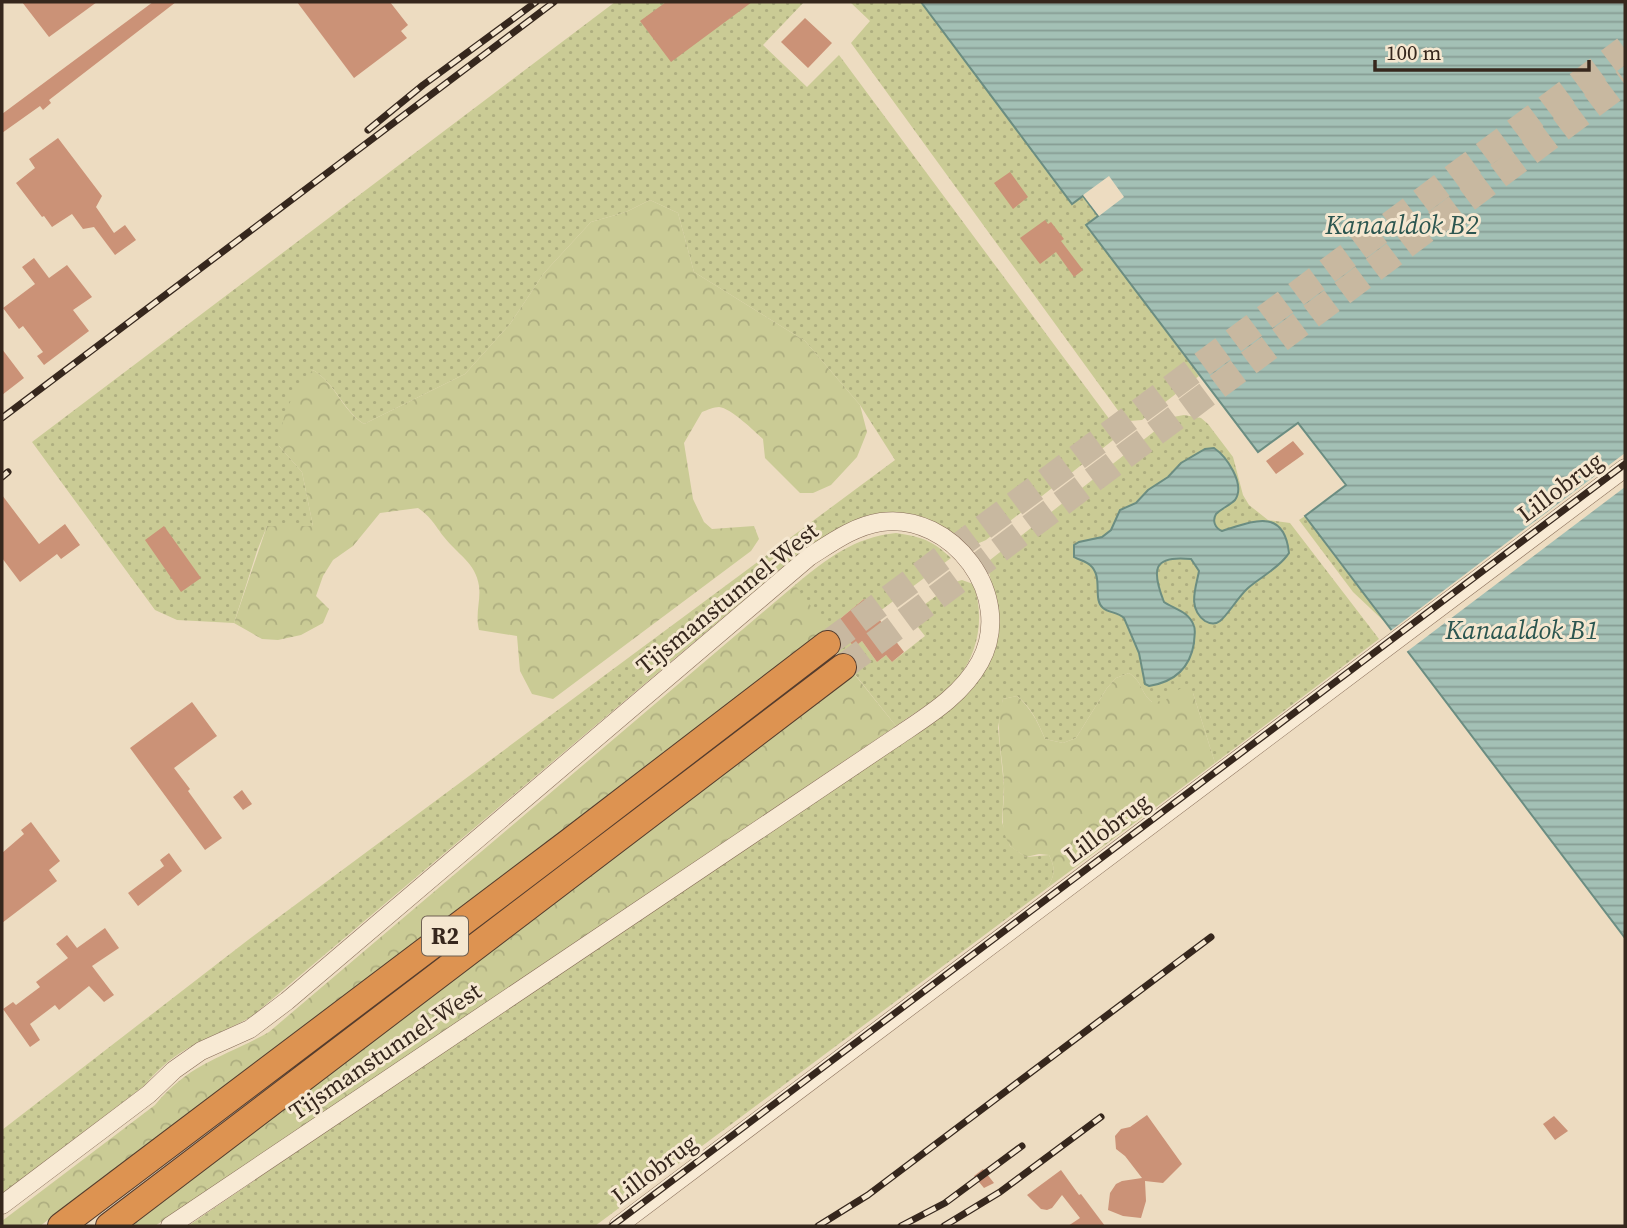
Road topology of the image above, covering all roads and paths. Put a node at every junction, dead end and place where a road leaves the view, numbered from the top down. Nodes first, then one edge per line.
1 (1625, 468) edge
2 (827, 643) tunnel mouth
3 (843, 667) tunnel mouth
4 (2, 1205) edge
5 (61, 1226) edge
6 (109, 1226) edge
7 (170, 1226) edge
8 (618, 1226) edge

1 - 8 street, Lillobrug
2 - 5 highway, R2
3 - 6 highway, R2
4 - 7 street, Tijsmanstunnel-West

